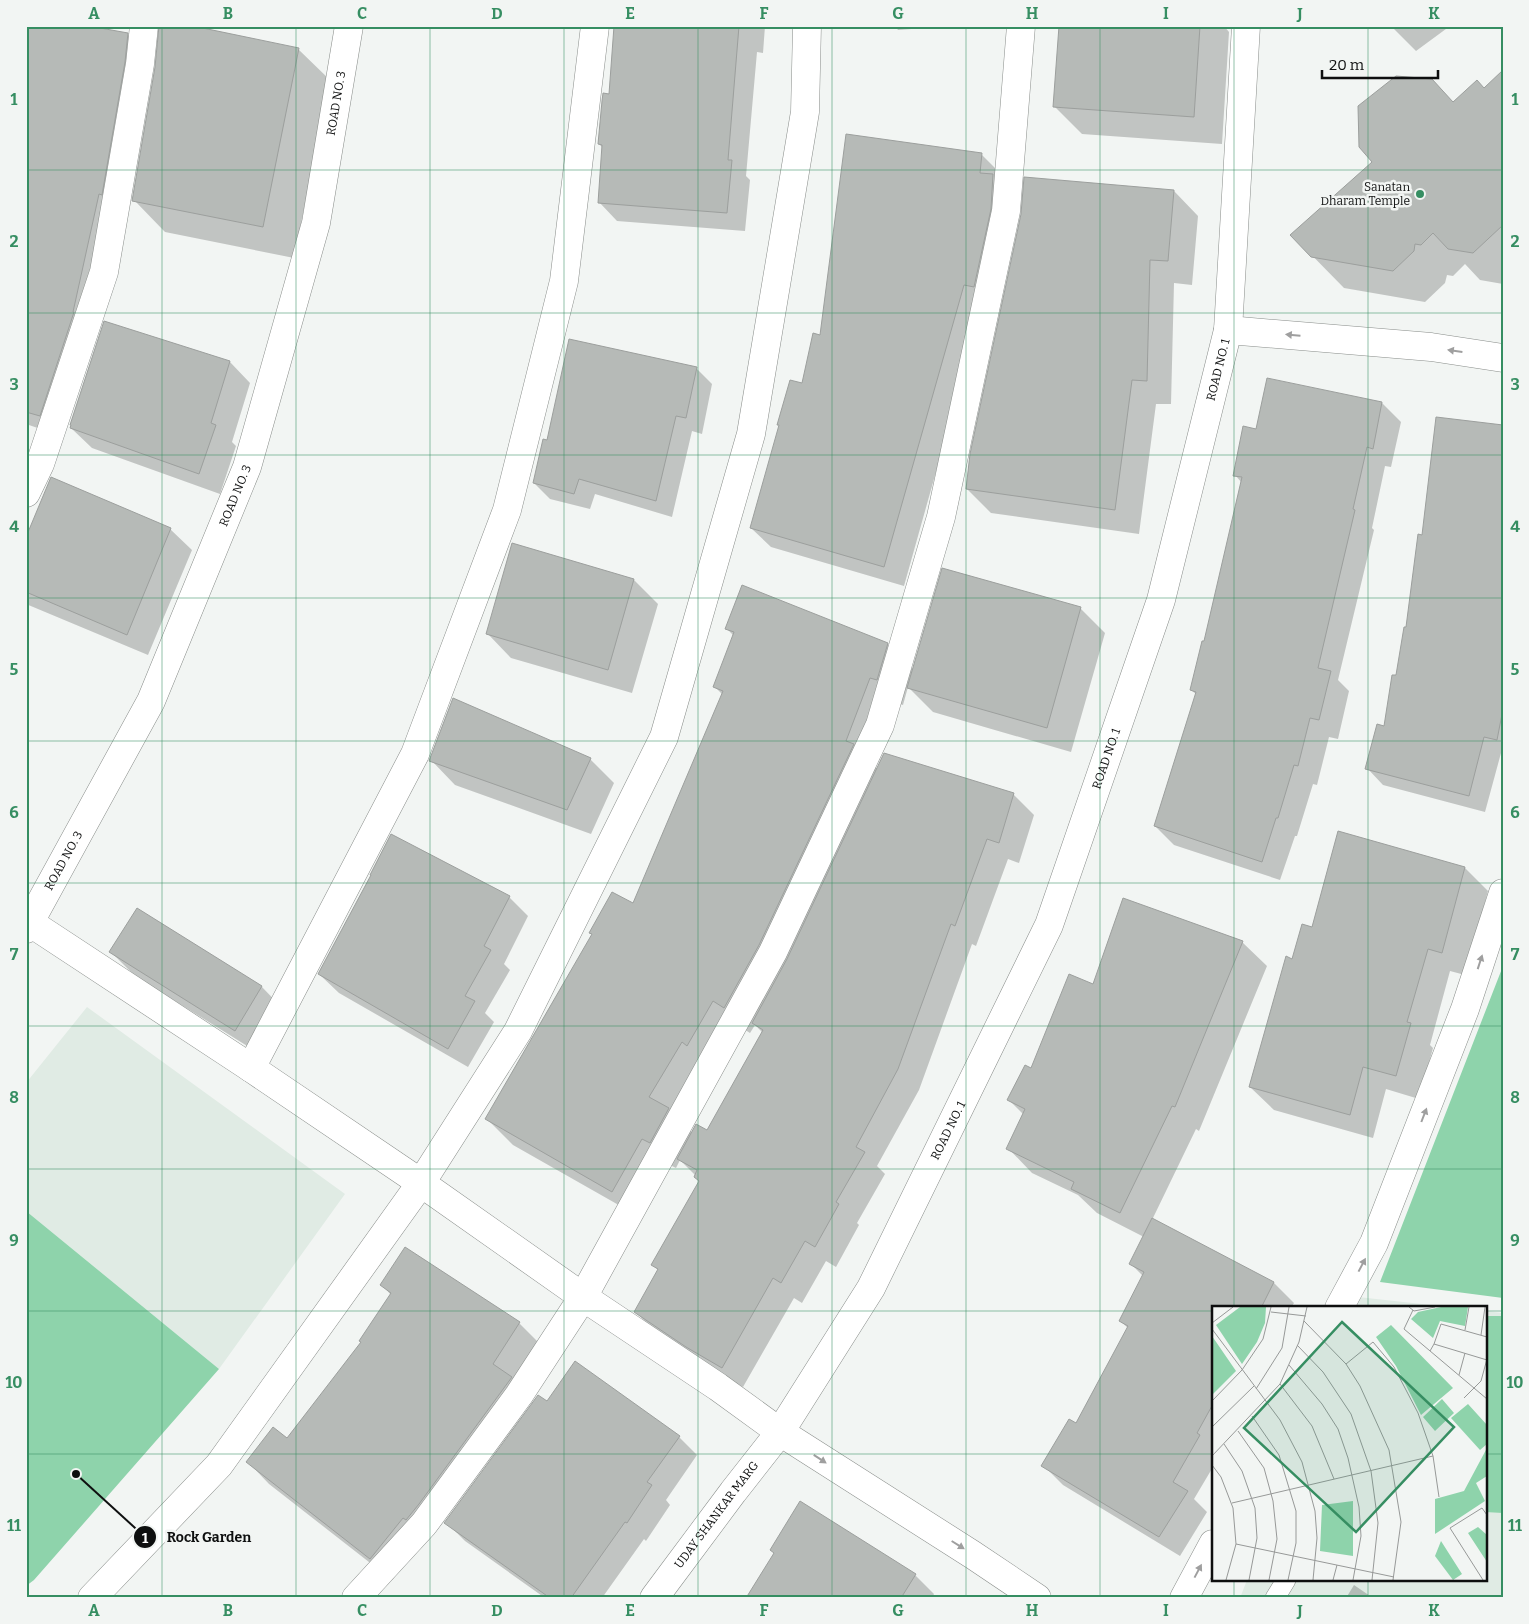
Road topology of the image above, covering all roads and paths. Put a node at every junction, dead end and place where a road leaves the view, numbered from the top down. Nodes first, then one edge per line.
1 (144, 26) edge
2 (349, 26) edge
3 (595, 26) edge
4 (807, 26) edge
5 (1021, 26) edge
6 (1246, 26) edge
7 (1228, 330) junction
8 (1503, 358) edge
9 (26, 493) edge
10 (1503, 893) edge
11 (28, 924) edge
12 (252, 1068) junction
13 (421, 1183) junction
14 (583, 1297) junction
15 (1340, 1306) edge
16 (780, 1432) junction
17 (1212, 1546) edge
18 (1285, 1582) edge
19 (92, 1598) edge
20 (356, 1598) edge
21 (654, 1598) edge
22 (1037, 1598) edge
23 (1184, 1598) edge
24 (1275, 1598) edge

1 - 9 street
2 - 11 street, ROAD NO. 3
3 - 12 street
4 - 13 street
5 - 14 street
6 - 7 street, ROAD NO. 1
8 -> 7 street
7 - 16 street, ROAD NO. 1
15 -> 10 street
11 - 12 street
12 - 13 street
13 - 14 street
13 - 19 street
14 - 16 street
14 - 20 street
16 - 21 street, UDAY SHANKAR MARG
16 -> 22 street
23 -> 17 street
18 - 24 lane

